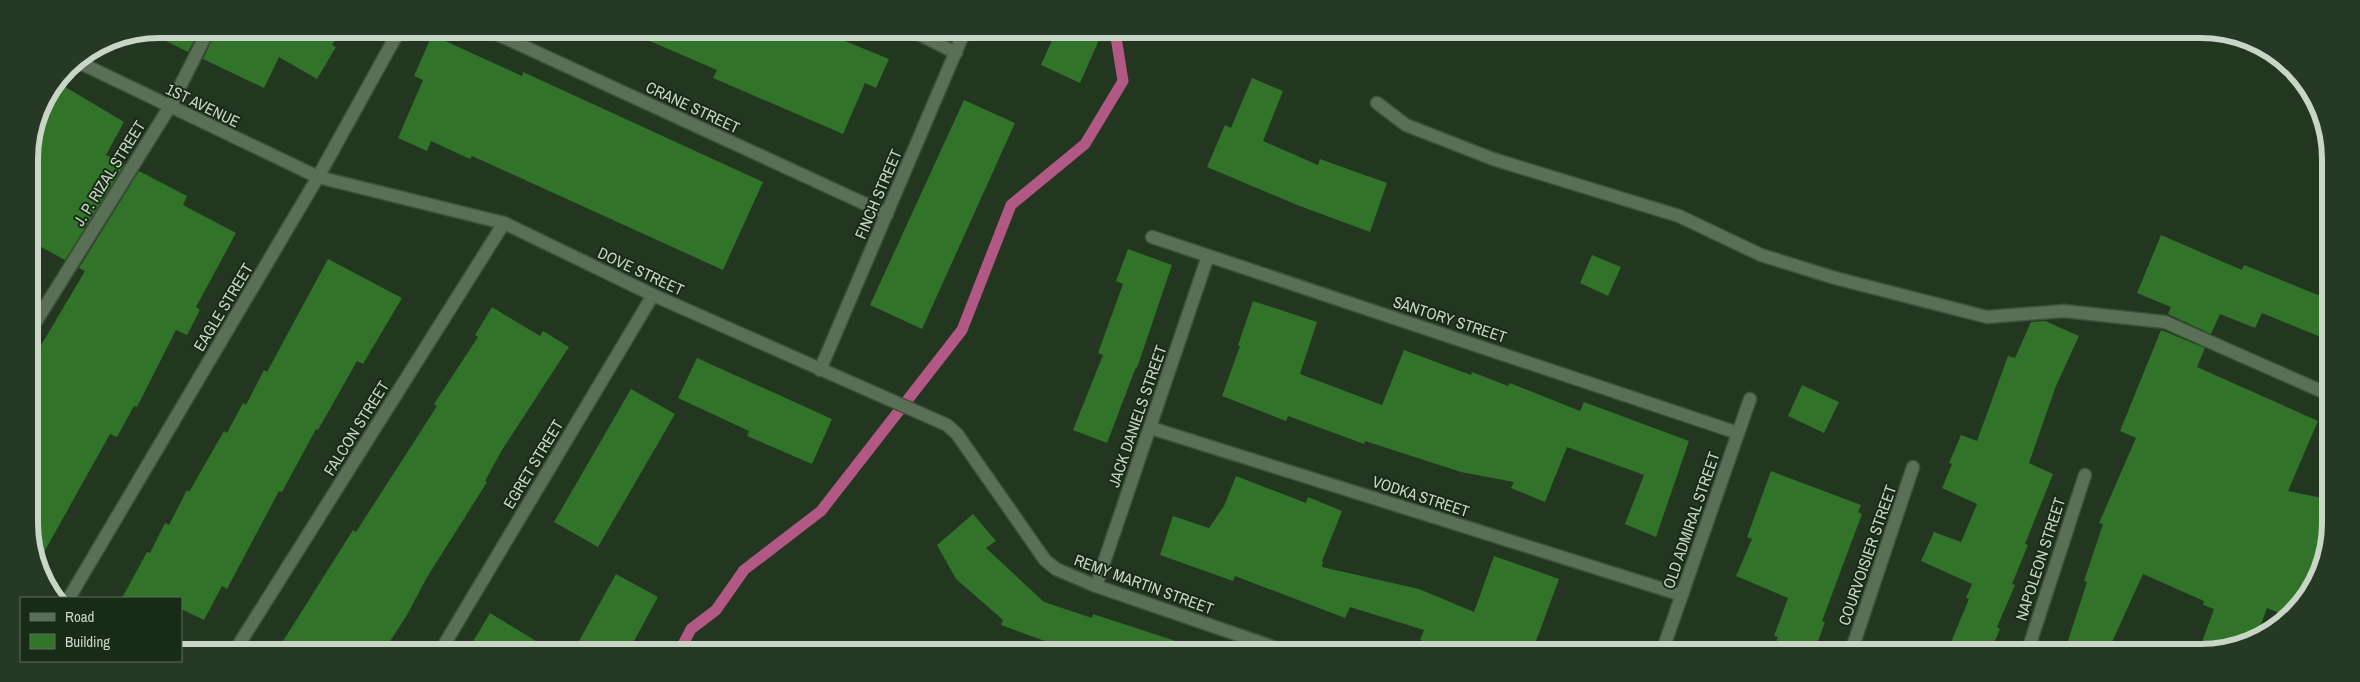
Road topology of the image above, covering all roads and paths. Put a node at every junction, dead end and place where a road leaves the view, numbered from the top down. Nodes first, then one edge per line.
1 (205, 38) edge
2 (395, 38) edge
3 (503, 38) edge
4 (927, 38) edge
5 (963, 38) edge
6 (956, 53) junction
7 (83, 65) edge
8 (1377, 103) dead end
9 (170, 108) junction
10 (318, 177) junction
11 (887, 214) junction
12 (504, 224) junction
13 (1152, 237) dead end
14 (1208, 256) junction
15 (653, 295) junction
16 (38, 318) edge
17 (820, 370) junction
18 (2322, 391) edge
19 (1750, 399) dead end
20 (939, 423) joint
21 (1150, 428) junction
22 (1738, 433) junction
23 (1913, 467) dead end
24 (2085, 475) dead end
25 (1096, 586) junction
26 (1682, 596) junction
27 (70, 597) edge
28 (239, 644) edge
29 (444, 644) edge
30 (1266, 644) edge
31 (1665, 644) edge
32 (1854, 644) edge
33 (2030, 644) edge

1 - 9 street, J. P. RIZAL STREET
2 - 10 street, EAGLE STREET
3 - 11 street, CRANE STREET
4 - 6 street
5 - 6 street, FINCH STREET
6 - 11 street, FINCH STREET
7 - 9 street, 1ST AVENUE
8 - 18 street
9 - 10 street, 1ST AVENUE
9 - 16 street, J. P. RIZAL STREET
10 - 12 street, DOVE STREET
10 - 27 street, EAGLE STREET
11 - 17 street, FINCH STREET
12 - 15 street, DOVE STREET
12 - 28 street, FALCON STREET
13 - 14 street, SANTORY STREET
14 - 21 street, JACK DANIELS STREET
14 - 22 street, SANTORY STREET
15 - 17 street, DOVE STREET
15 - 29 street, EGRET STREET
17 - 20 street, DOVE STREET
19 - 22 street, OLD ADMIRAL STREET
20 - 25 street, REMY MARTIN STREET
21 - 25 street, JACK DANIELS STREET
21 - 26 street, VODKA STREET
22 - 26 street, OLD ADMIRAL STREET
23 - 32 street, COURVOISIER STREET
24 - 33 street, NAPOLEON STREET
25 - 30 street, REMY MARTIN STREET
26 - 31 street, OLD ADMIRAL STREET

